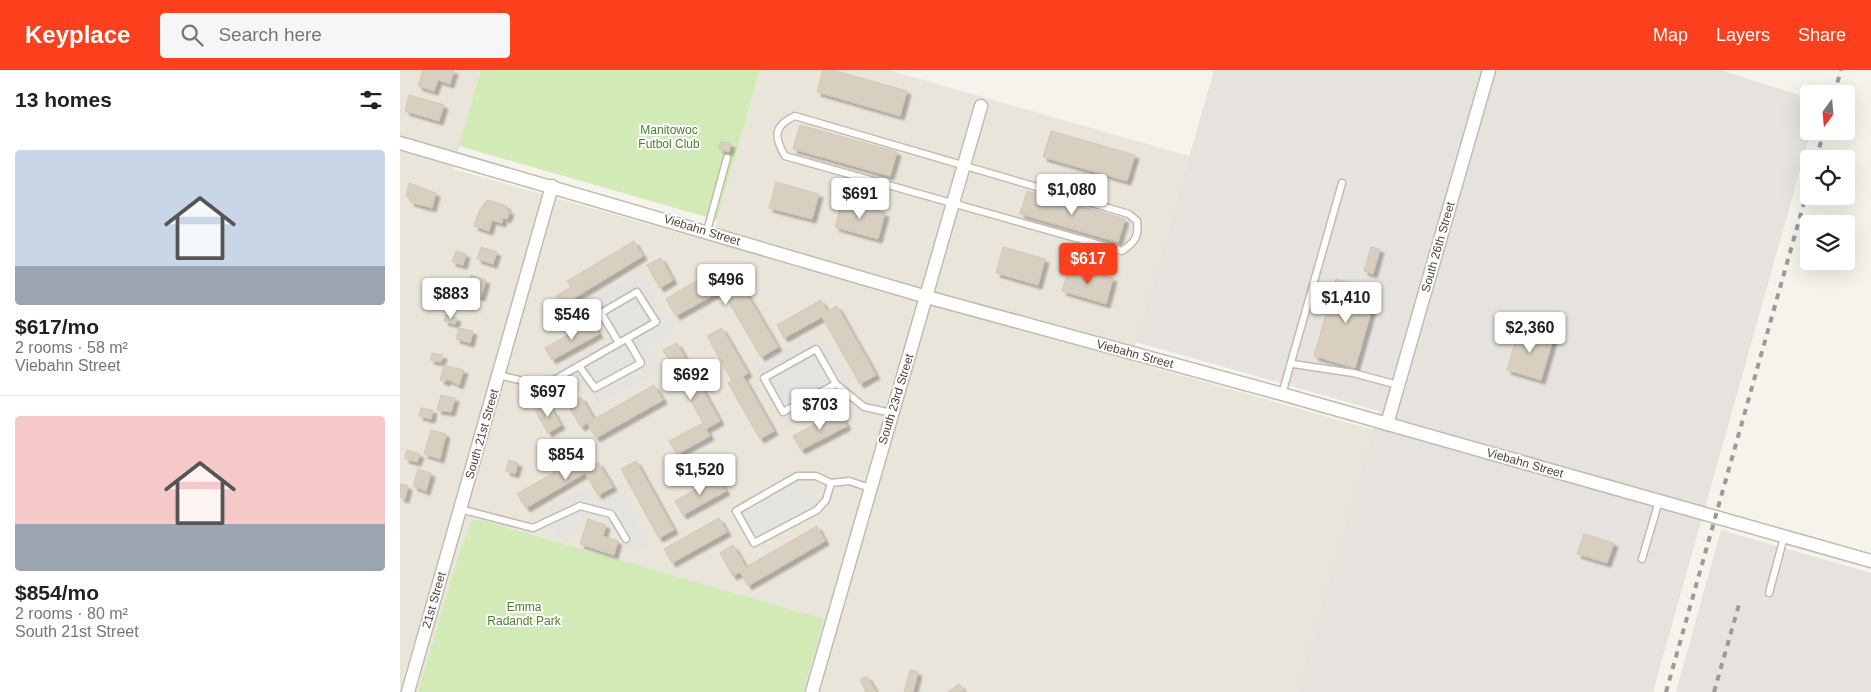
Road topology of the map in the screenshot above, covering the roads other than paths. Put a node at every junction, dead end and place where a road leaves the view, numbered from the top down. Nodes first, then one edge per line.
1 (1489, 70) edge
2 (981, 106) dead end
3 (400, 143) edge
4 (727, 158) dead end
5 (964, 166) junction
6 (1342, 183) dead end
7 (552, 186) junction
8 (954, 202) junction
9 (707, 231) junction
10 (927, 297) junction
11 (627, 338) junction
12 (619, 343) junction
13 (1292, 364) junction
14 (579, 366) junction
15 (498, 375) junction
16 (836, 384) junction
17 (1398, 384) junction
18 (1282, 394) junction
19 (892, 413) junction
20 (1387, 424) junction
21 (831, 483) junction
22 (870, 488) junction
23 (1659, 501) junction
24 (460, 509) junction
25 (1784, 537) junction
26 (626, 539) dead end
27 (1642, 559) dead end
28 (1871, 561) edge
29 (1769, 593) dead end
30 (408, 692) edge
31 (812, 692) edge

1 - 17 street, South 26th Street
2 - 5 street, South 23rd Street
3 - 7 street, Viebahn Street
4 - 9 lane
5 - 8 street, South 23rd Street
5 - 8 lane
5 - 8 lane
6 - 13 lane
7 - 9 street, Viebahn Street
7 - 15 street, South 21st Street
8 - 10 street, South 23rd Street
9 - 10 street, Viebahn Street
10 - 18 street, Viebahn Street
10 - 19 street, South 23rd Street
11 - 12 lane
11 - 12 lane
11 - 14 lane
12 - 14 lane
13 - 17 lane
13 - 18 lane
14 - 15 lane
15 - 24 street, South 21st Street
16 - 16 lane
16 - 19 lane
17 - 20 street, South 26th Street
18 - 20 street, Viebahn Street
19 - 22 street, South 23rd Street
20 - 23 street, Viebahn Street
21 - 21 lane
21 - 22 lane
22 - 31 street, South 23rd Street
23 - 25 street, Viebahn Street
23 - 27 lane
24 - 26 lane
24 - 30 street, 21st Street
25 - 28 street, Viebahn Street
25 - 29 lane

